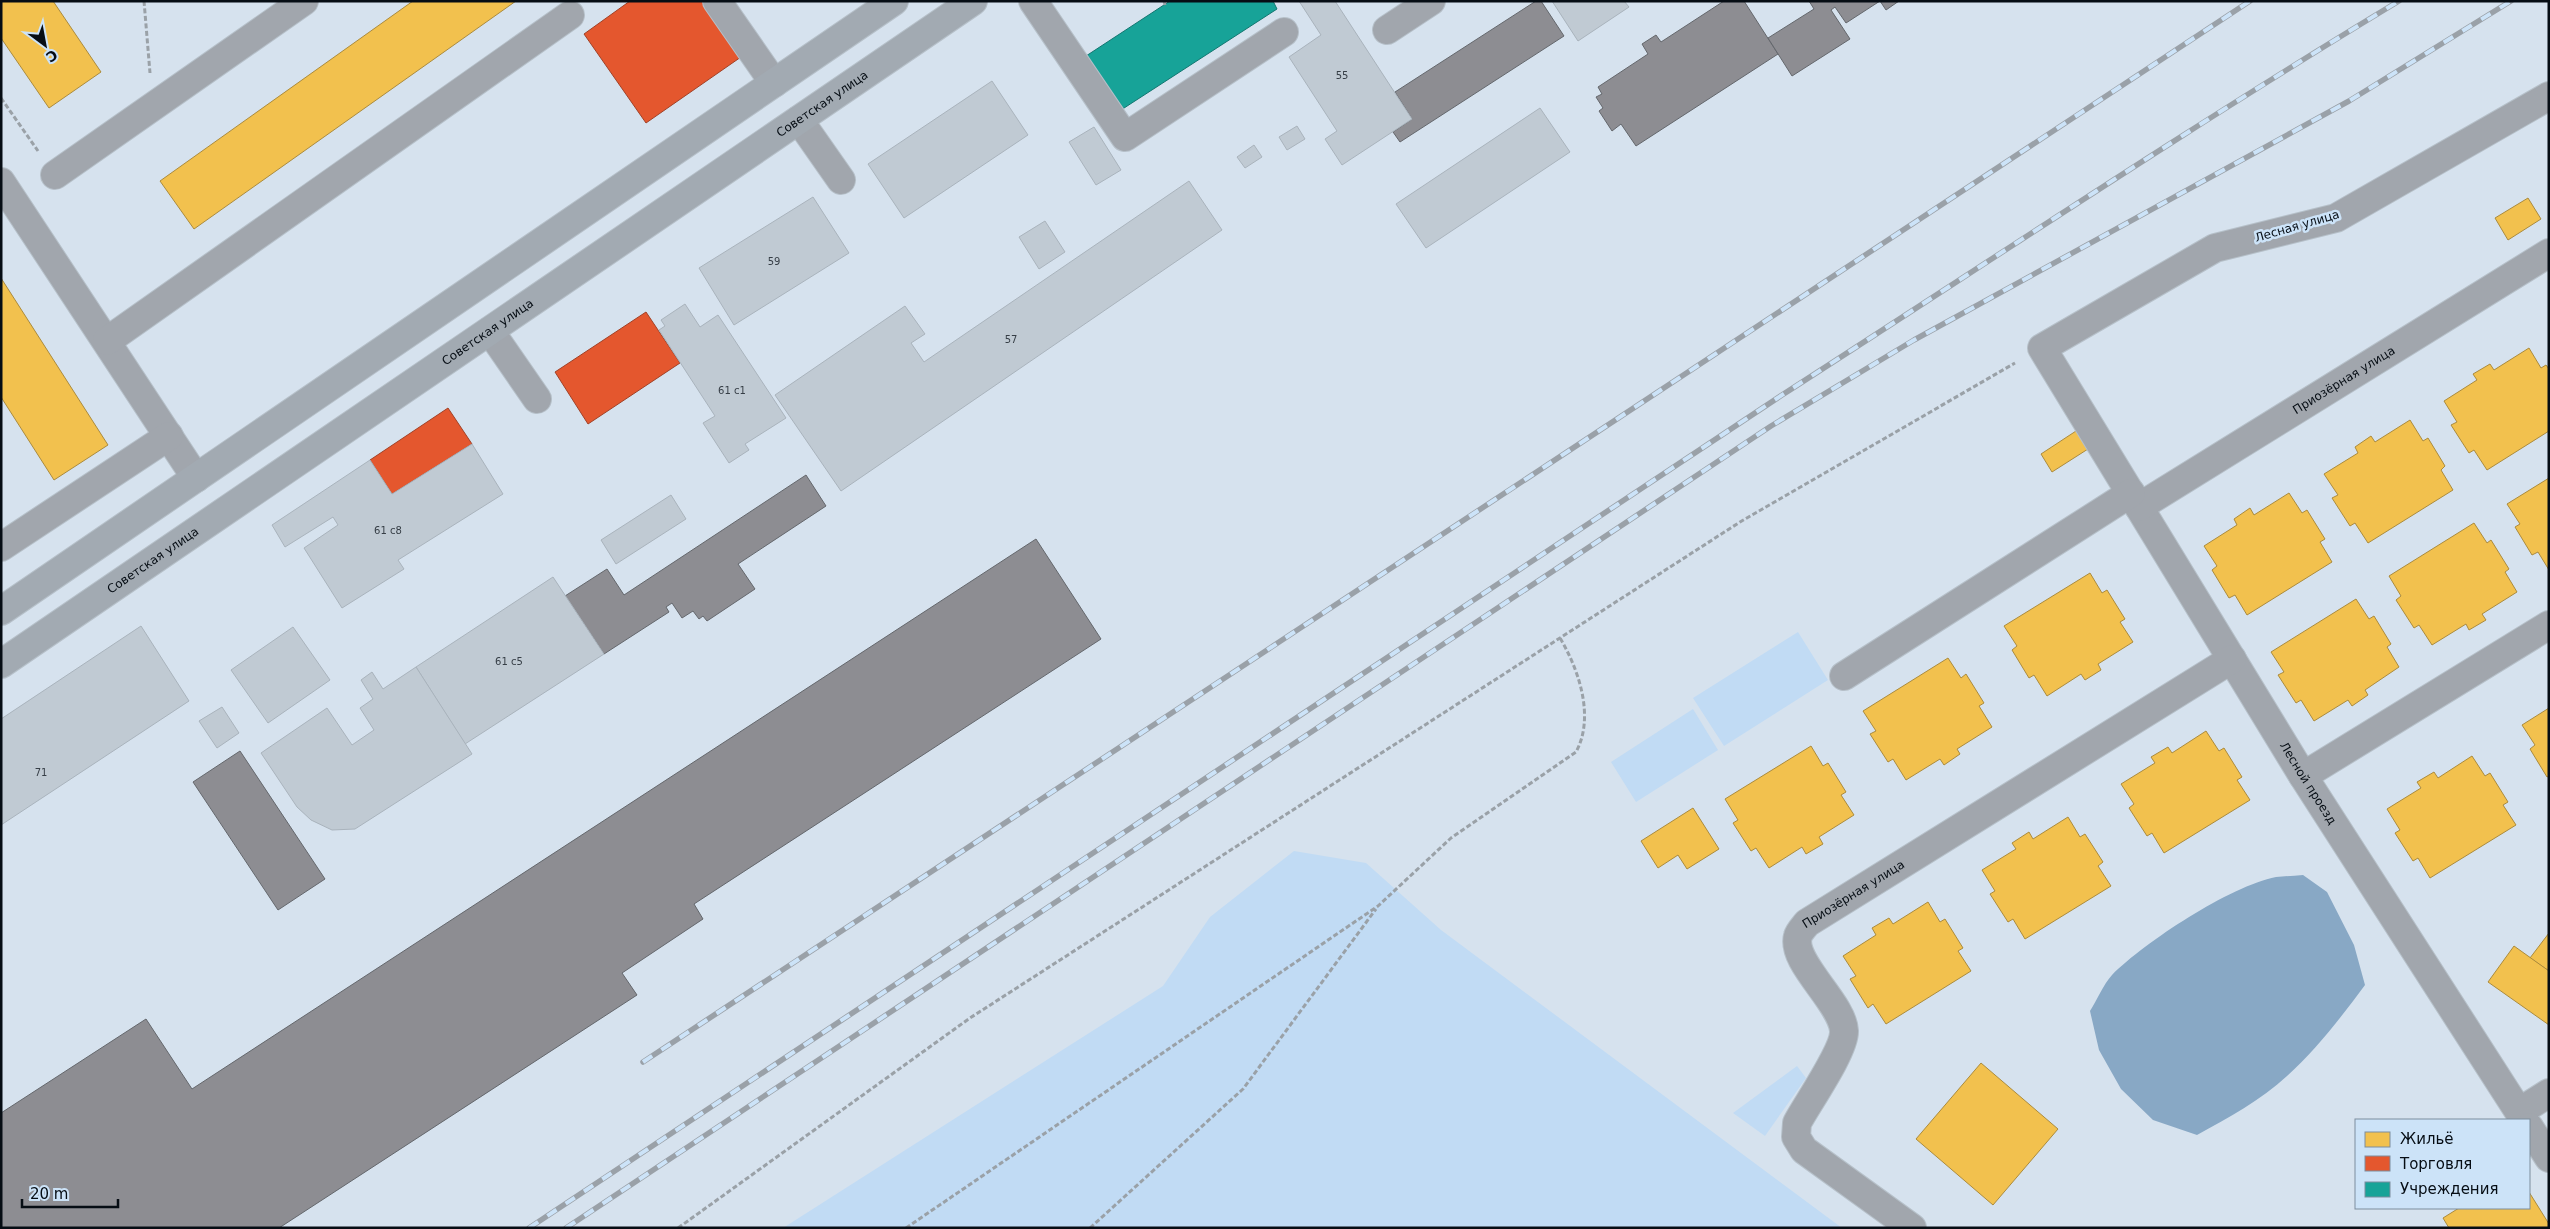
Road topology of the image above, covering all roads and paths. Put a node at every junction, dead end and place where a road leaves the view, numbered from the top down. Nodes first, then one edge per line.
1 (144, 1) edge
2 (304, 1) edge
3 (716, 1) edge
4 (894, 1) edge
5 (973, 1) edge
6 (1033, 1) edge
7 (1432, 1) edge
8 (570, 15) dead end
9 (1387, 30) dead end
10 (1284, 32) dead end
11 (774, 83) junction
12 (2549, 96) edge
13 (1, 98) edge
14 (153, 106) junction
15 (799, 120) junction
16 (55, 174) joint
17 (841, 180) dead end
18 (1, 182) edge
19 (2549, 253) edge
20 (490, 331) junction
21 (107, 342) junction
22 (2042, 348) junction
23 (537, 399) dead end
24 (169, 436) junction
25 (196, 478) junction
26 (2135, 500) junction
27 (1, 547) edge
28 (3, 606) edge
29 (2549, 625) edge
30 (1560, 638) junction
31 (2232, 659) junction
32 (1, 664) edge
33 (1844, 676) dead end
34 (2303, 776) junction
35 (1378, 906) junction
36 (2549, 1093) edge
37 (2523, 1119) edge
38 (2525, 1119) edge
39 (2530, 1129) edge
40 (2549, 1158) edge
41 (678, 1228) edge
42 (906, 1228) edge
43 (1090, 1228) edge
44 (1912, 1228) edge

1 - 14 path
2 - 14 street
3 - 11 street
4 - 11 main road
5 - 15 main road, Советская улица
6 - 10 street
7 - 9 street
8 - 21 street
11 - 25 main road
12 - 22 street, Лесная улица
13 - 16 path
14 - 16 street
15 - 17 street
15 - 20 main road, Советская улица
18 - 21 street
19 - 26 street, Приозёрная улица
20 - 23 street
20 - 32 main road, Советская улица
21 - 24 street
22 - 26 street, Лесной проезд
22 - 30 path
24 - 25 street
24 - 27 street
25 - 28 main road
26 - 31 street, Лесной проезд
26 - 33 street, Приозёрная улица
29 - 34 street
30 - 35 path
30 - 41 path
31 - 34 street, Лесной проезд
31 - 44 street, Приозёрная улица
34 - 37 street, Лесной проезд
35 - 42 path
35 - 43 path
36 - 38 street
39 - 40 street

